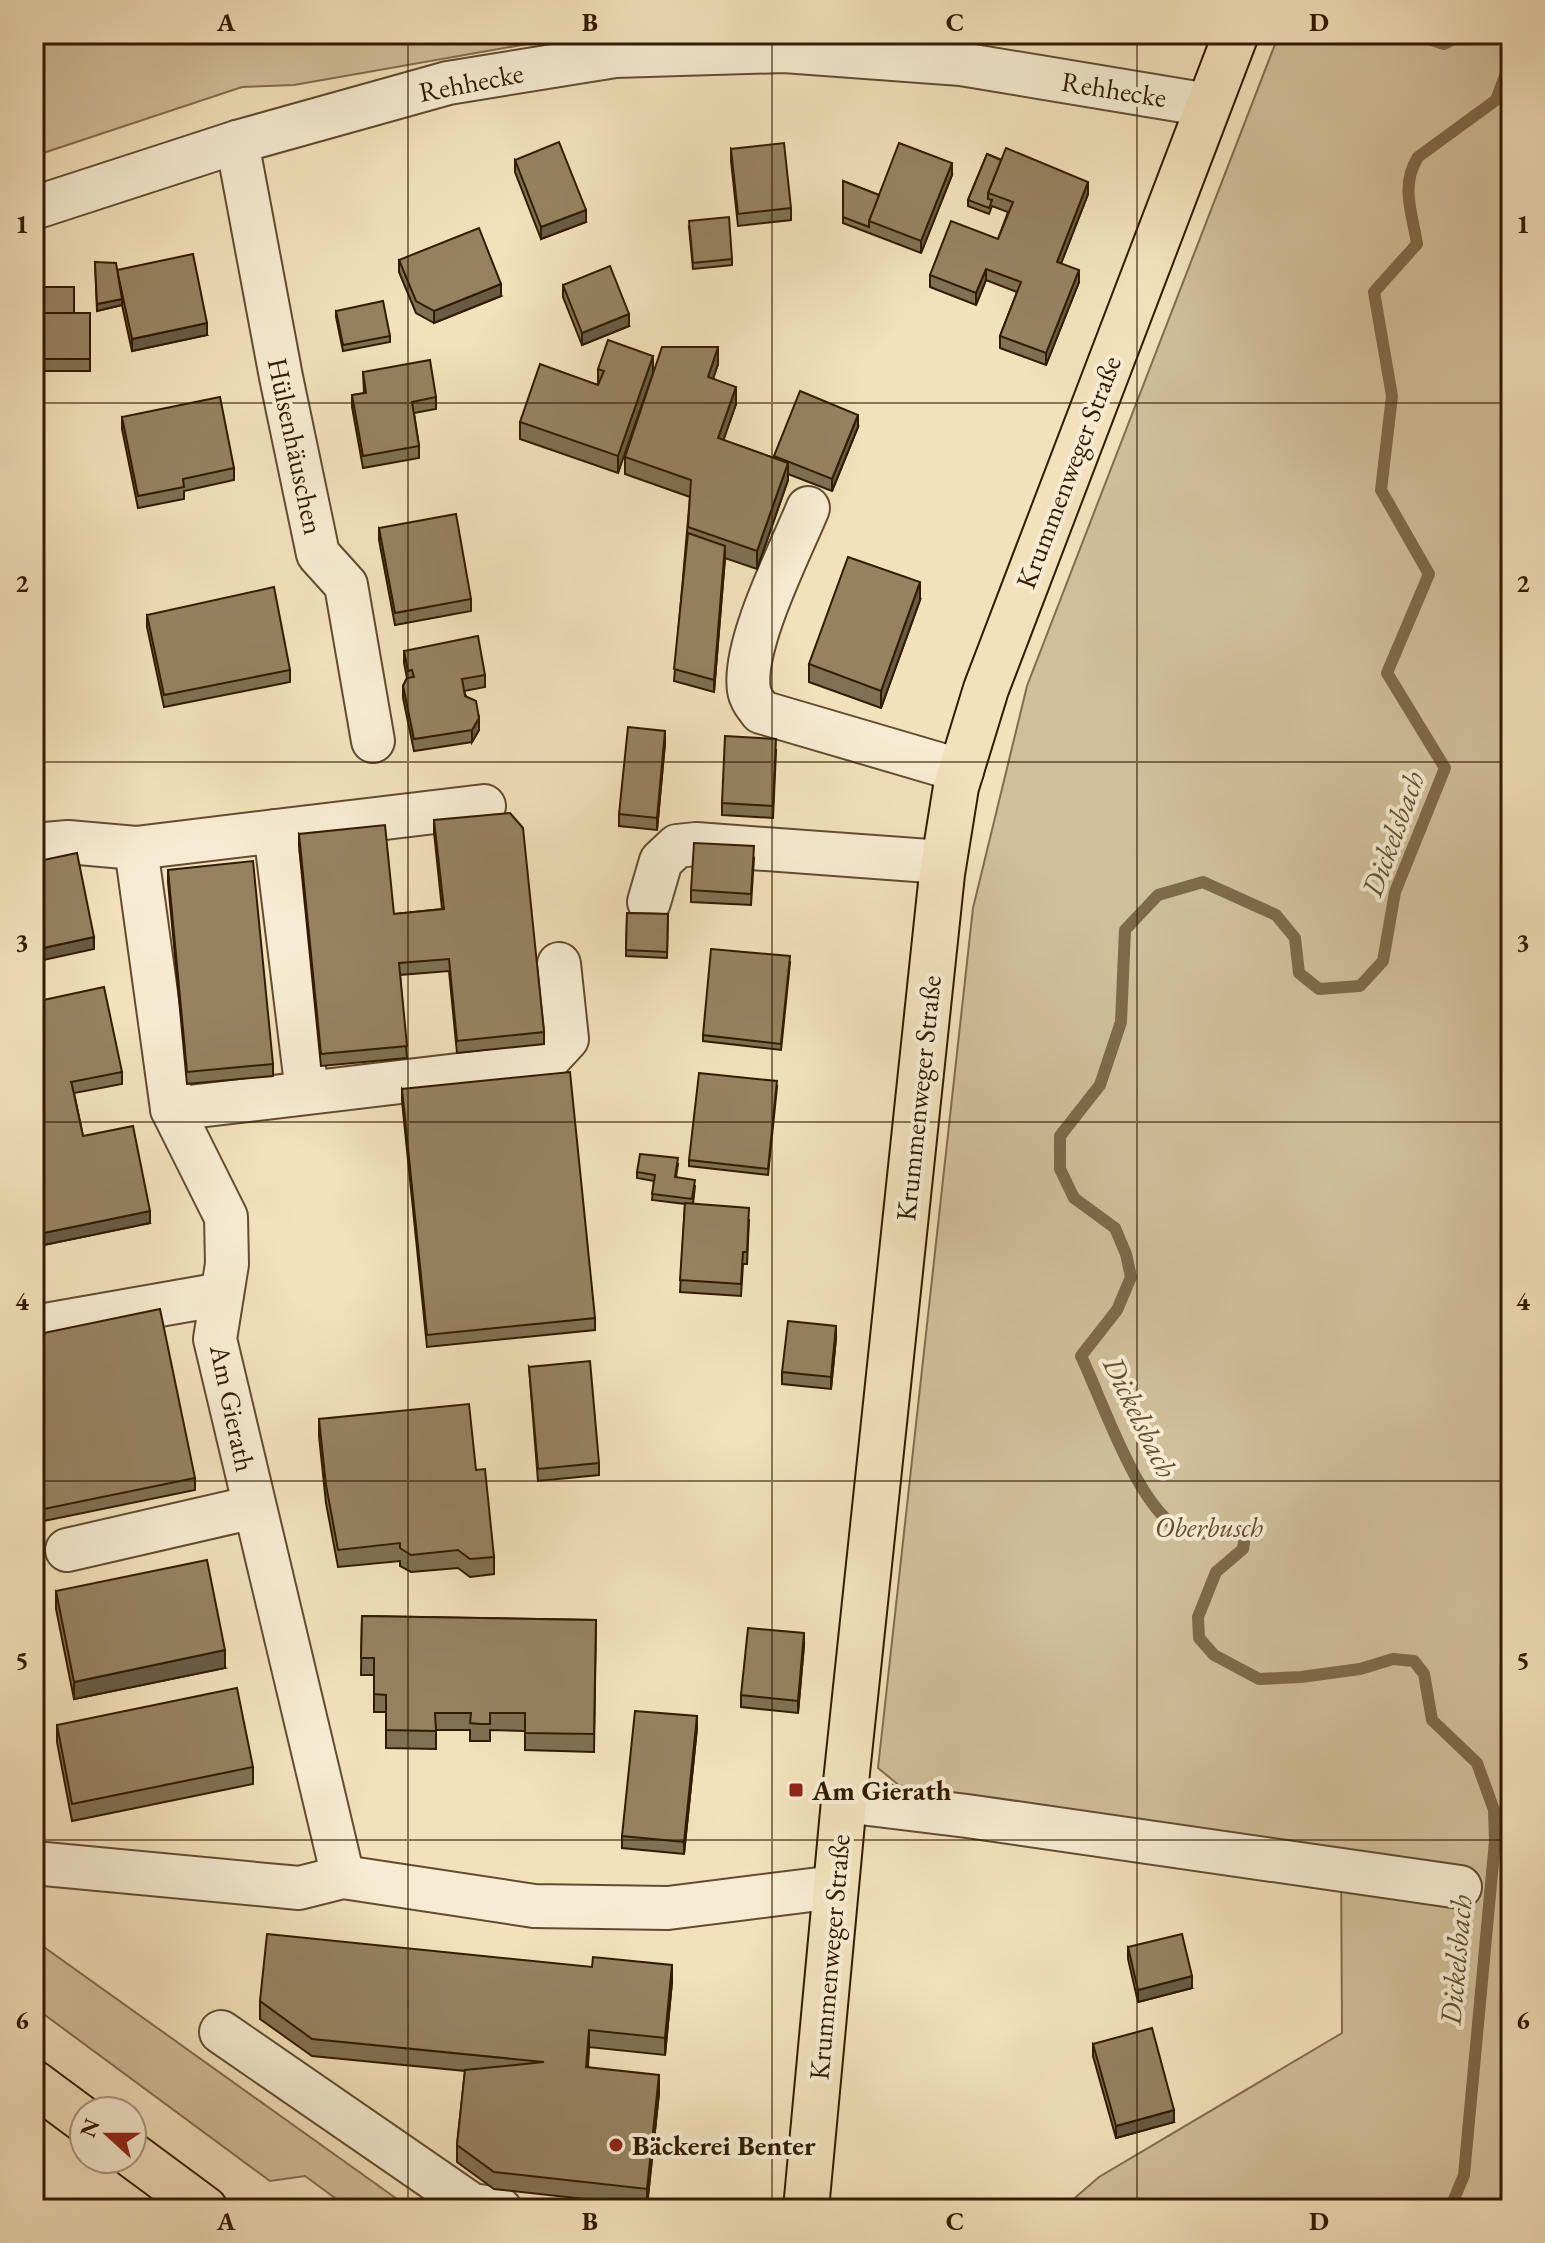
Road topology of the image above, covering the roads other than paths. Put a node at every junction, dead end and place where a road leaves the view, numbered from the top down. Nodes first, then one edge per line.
1 (1236, 34) edge
2 (612, 45) edge
3 (1208, 105) junction
4 (237, 142) junction
5 (34, 208) edge
6 (808, 508) dead end
7 (373, 741) dead end
8 (962, 771) junction
9 (484, 806) dead end
10 (275, 831) junction
11 (34, 845) edge
12 (136, 848) junction
13 (943, 862) junction
14 (649, 902) dead end
15 (559, 964) dead end
16 (307, 1092) junction
17 (172, 1109) junction
18 (222, 1294) junction
19 (34, 1327) edge
20 (254, 1507) junction
21 (67, 1550) dead end
22 (844, 1801) junction
23 (34, 1863) edge
24 (343, 1877) junction
25 (835, 1887) junction
26 (1460, 1887) dead end
27 (221, 2032) dead end
28 (34, 2083) edge
29 (68, 2108) edge
30 (148, 2167) edge
31 (205, 2209) edge
32 (500, 2209) edge
33 (806, 2209) edge

1 - 3 main road, Krummenweger Straße
2 - 3 street, Rehhecke
2 - 4 street, Rehhecke
3 - 8 main road, Krummenweger Straße
4 - 5 street, Rehhecke
4 - 7 street, Hülsenhäuschen
6 - 8 street
8 - 13 main road, Krummenweger Straße
9 - 10 street
10 - 12 street
10 - 16 street
11 - 12 street
12 - 17 street, Am Gierath
13 - 14 street
13 - 22 main road, Krummenweger Straße
15 - 16 street
16 - 17 street
17 - 18 street, Am Gierath
18 - 19 street
18 - 20 street, Am Gierath
20 - 21 street
20 - 24 street, Am Gierath
22 - 25 main road, Krummenweger Straße
22 - 26 street
23 - 24 street
24 - 25 street
25 - 33 main road, Krummenweger Straße
27 - 32 street
28 - 29 main road
30 - 31 main road

